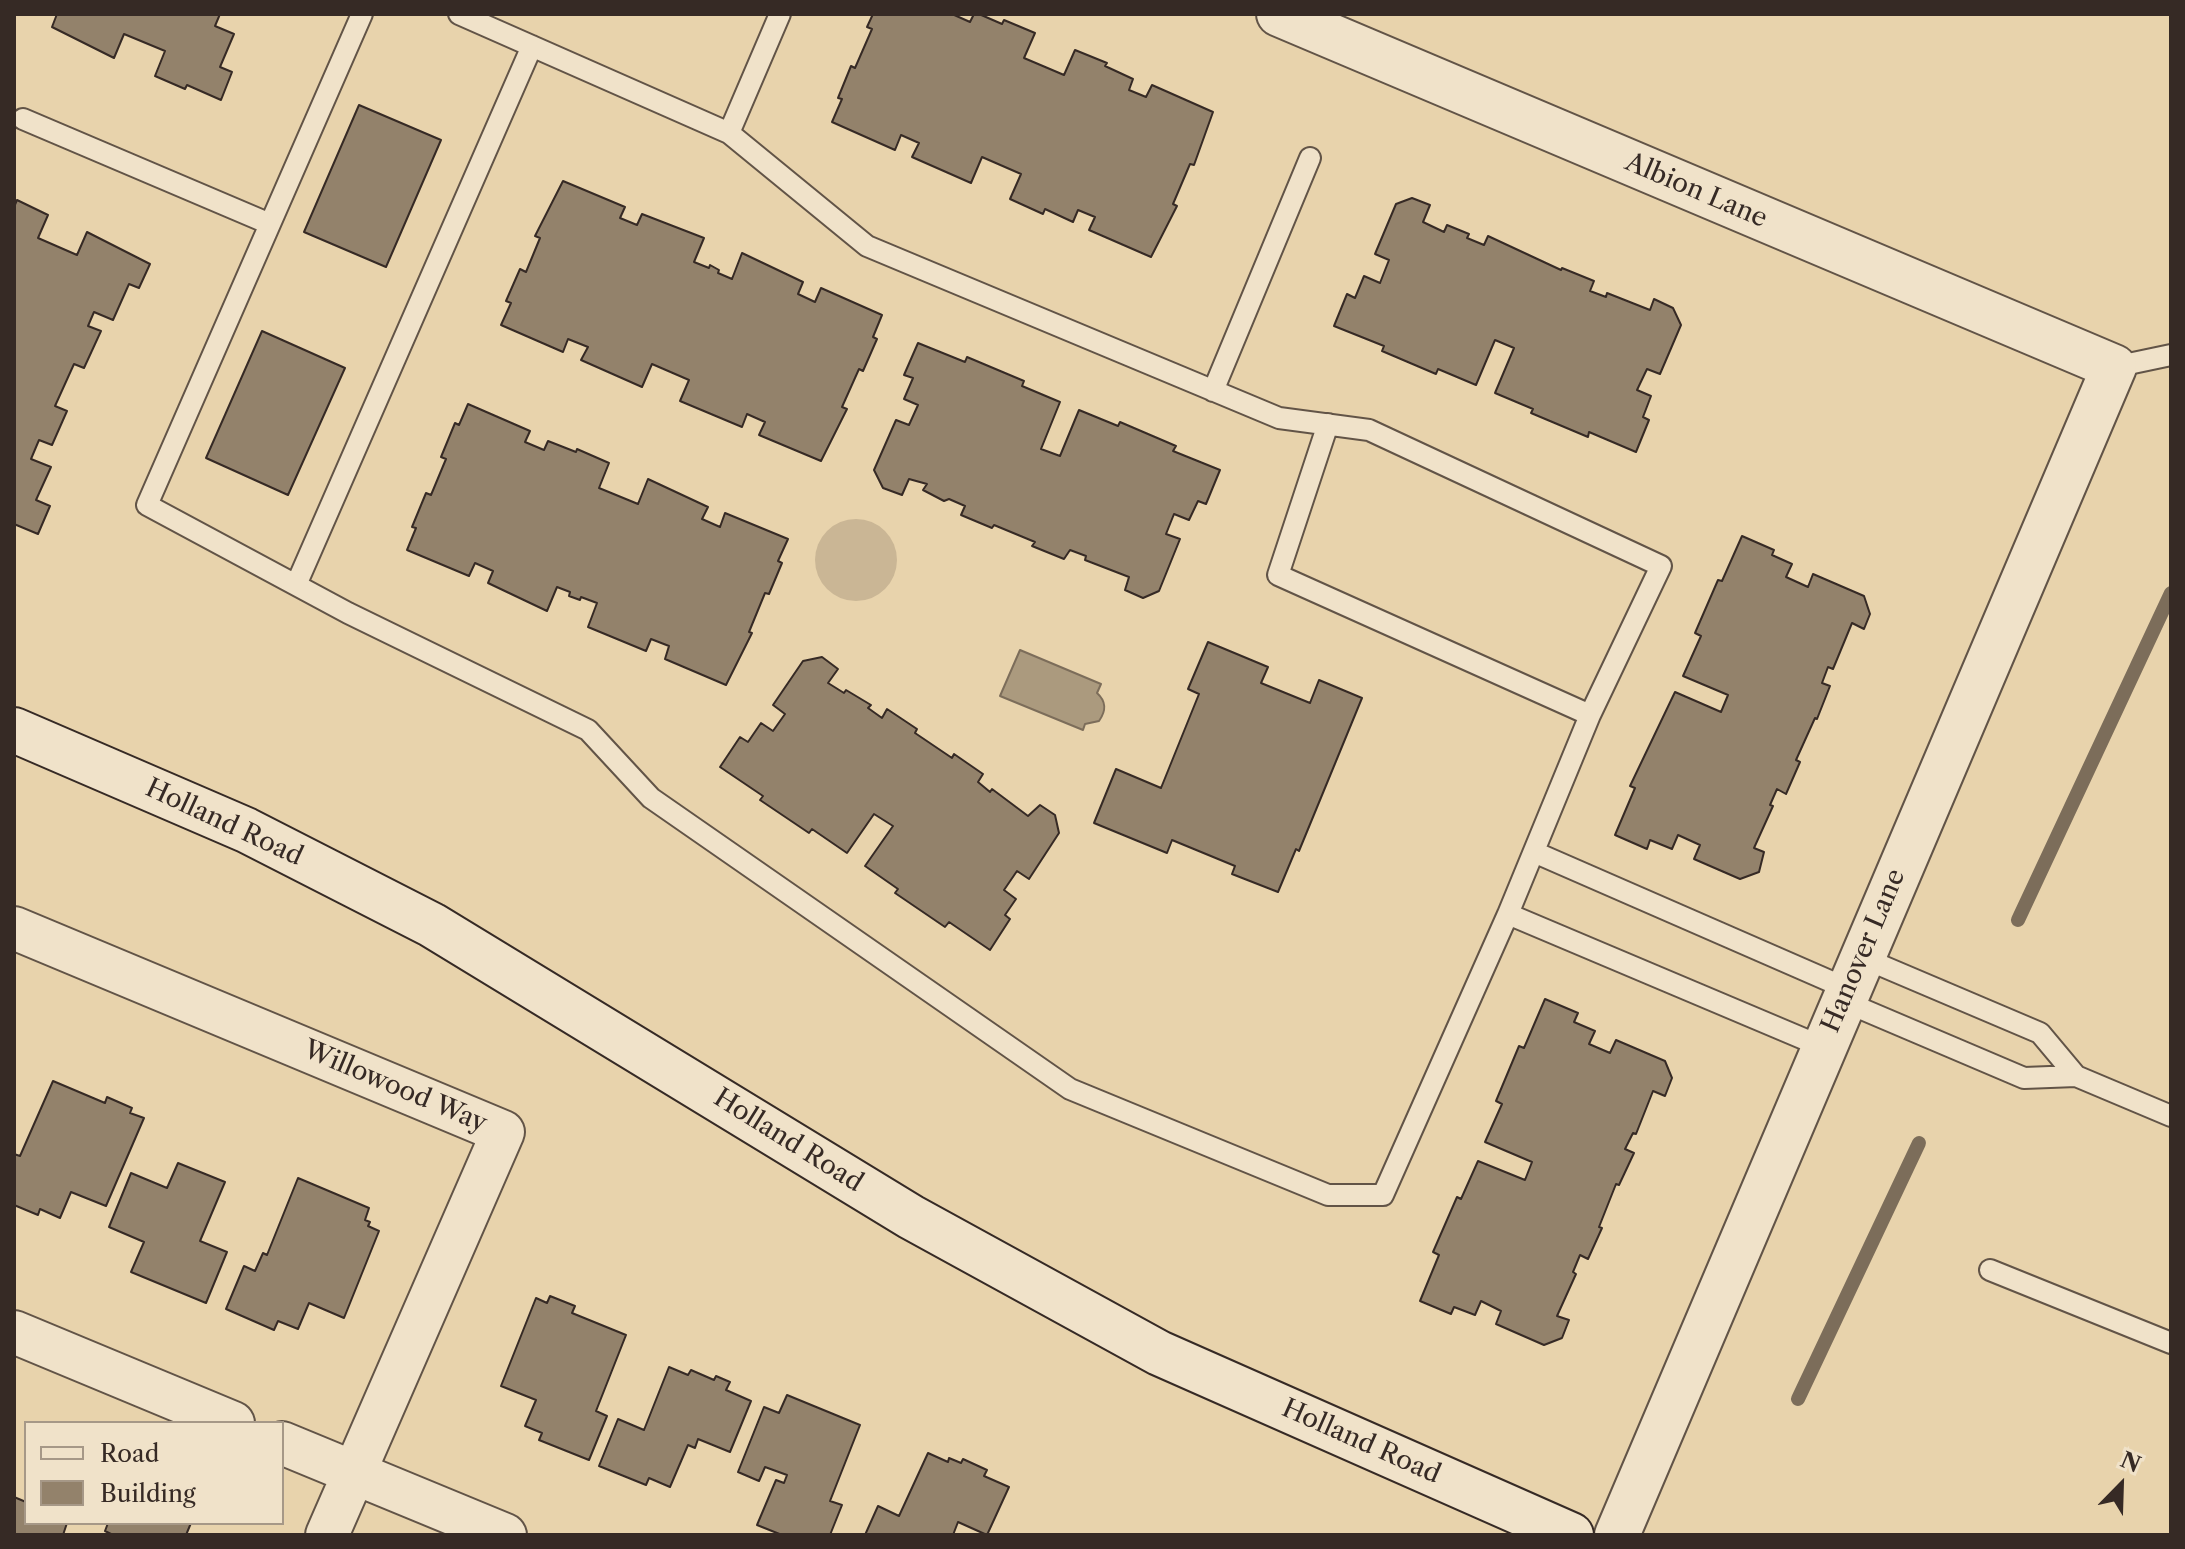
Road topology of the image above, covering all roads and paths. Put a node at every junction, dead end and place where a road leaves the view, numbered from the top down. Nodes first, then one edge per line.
1 (362, 14) edge
2 (459, 14) edge
3 (780, 14) edge
4 (1279, 14) edge
5 (532, 46) junction
6 (23, 119) dead end
7 (729, 133) junction
8 (1310, 158) dead end
9 (270, 224) junction
10 (2171, 355) edge
11 (2114, 367) junction
12 (1213, 391) junction
13 (1328, 424) junction
14 (296, 585) junction
15 (1590, 715) junction
16 (14, 730) edge
17 (1534, 852) junction
18 (1508, 914) junction
19 (14, 928) edge
20 (1850, 982) junction
21 (1823, 1047) junction
22 (2076, 1076) junction
23 (2171, 1116) edge
24 (1990, 1270) dead end
25 (14, 1332) edge
26 (2171, 1343) edge
27 (228, 1421) edge
28 (284, 1444) edge
29 (353, 1473) junction
30 (327, 1535) edge
31 (505, 1535) edge
32 (1571, 1535) edge
33 (1617, 1535) edge

1 - 9 lane
2 - 5 lane
3 - 7 lane
4 - 11 street, Albion Lane
5 - 7 lane
5 - 14 lane
6 - 9 lane
7 - 12 lane
8 - 12 lane
9 - 14 lane
10 - 11 lane
11 - 20 street, Hanover Lane
12 - 13 lane
13 - 15 lane
13 - 15 lane
14 - 18 lane
15 - 17 lane
16 - 32 street, Holland Road
17 - 18 lane
17 - 20 lane
18 - 21 lane
19 - 29 street, Willowood Way
20 - 21 street, Hanover Lane
20 - 22 lane
20 - 22 lane
21 - 33 street, Hanover Lane
22 - 23 lane
24 - 26 lane
25 - 27 street
28 - 29 street
29 - 30 street, Willowood Way
29 - 31 street

